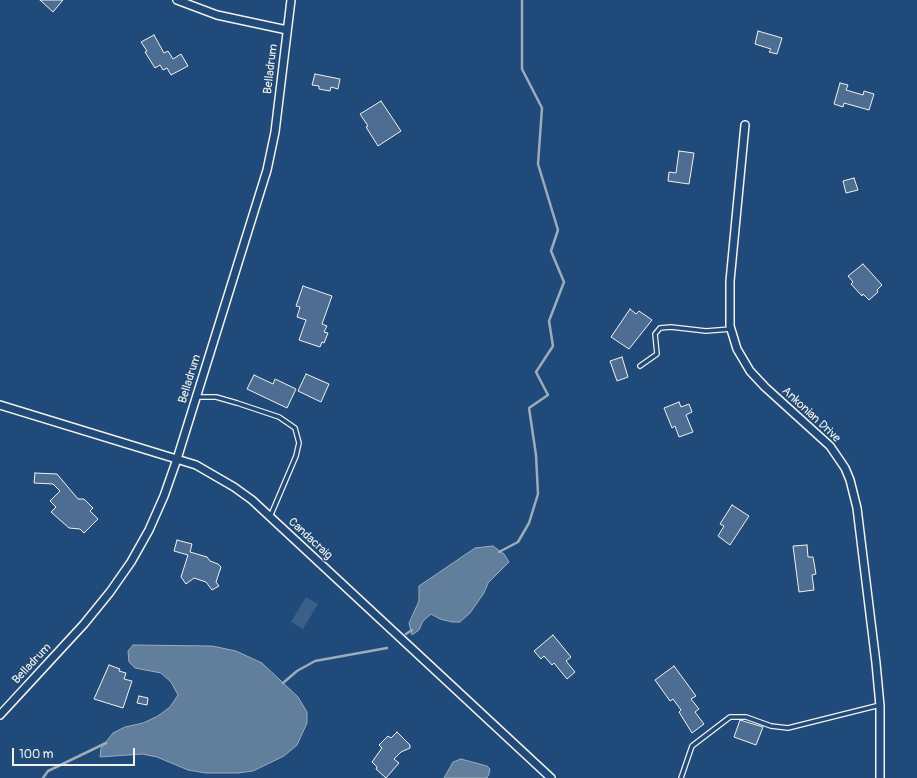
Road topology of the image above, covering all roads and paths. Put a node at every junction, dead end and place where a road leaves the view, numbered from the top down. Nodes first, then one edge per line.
1 (177, 0) edge
2 (291, 0) edge
3 (287, 30) junction
4 (745, 125) dead end
5 (732, 330) junction
6 (640, 366) dead end
7 (196, 397) junction
8 (0, 404) edge
9 (177, 459) junction
10 (270, 517) junction
11 (880, 705) junction
12 (0, 715) edge
13 (551, 778) edge
14 (681, 778) edge
15 (880, 778) edge

1 - 3 street
2 - 3 street, Belladrum
3 - 7 street, Belladrum
4 - 5 street, Ankonian Drive
5 - 6 lane
5 - 11 street, Ankonian Drive
7 - 9 street, Belladrum
7 - 10 lane
8 - 9 street, Candacraig
9 - 10 street, Candacraig
9 - 12 street, Belladrum
10 - 13 street, Candacraig
11 - 14 lane
11 - 15 street, Ankonian Drive

